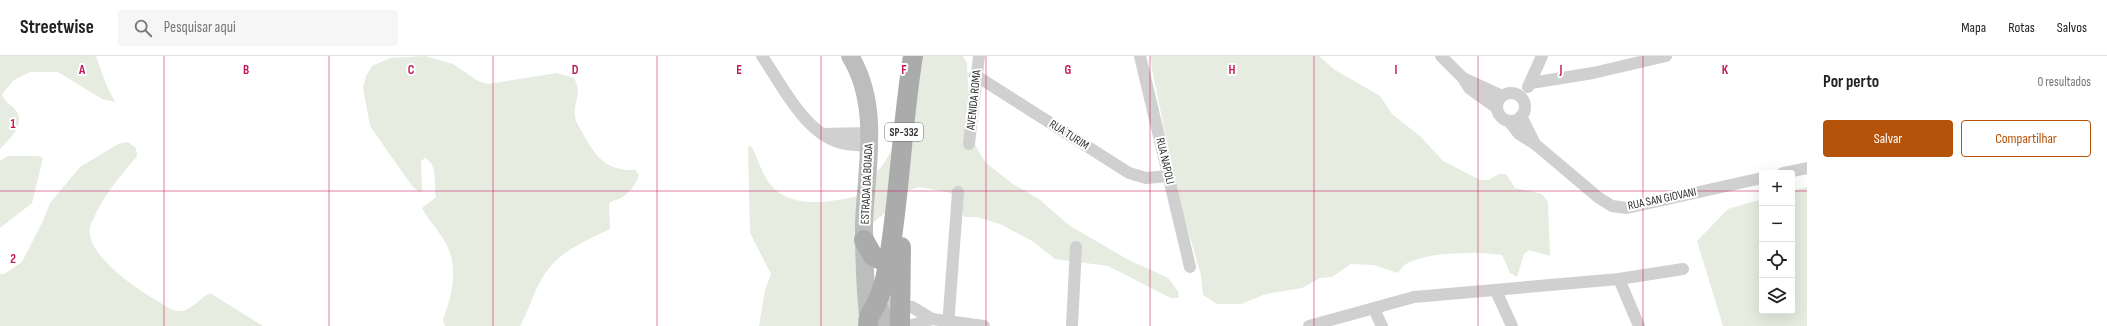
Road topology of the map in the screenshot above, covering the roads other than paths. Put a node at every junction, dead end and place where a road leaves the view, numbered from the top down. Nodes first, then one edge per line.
1 (762, 56) edge
2 (850, 56) edge
3 (913, 56) edge
4 (979, 56) edge
5 (1140, 56) edge
6 (1441, 56) edge
7 (1542, 56) edge
8 (1666, 56) edge
9 (976, 75) junction
10 (1463, 78) junction
11 (1531, 83) junction
12 (1502, 96) junction
13 (1521, 98) junction
14 (1497, 108) junction
15 (1521, 116) junction
16 (1510, 121) junction
17 (869, 139) junction
18 (969, 144) dead end
19 (1535, 144) junction
20 (1807, 168) edge
21 (1795, 170) edge
22 (1169, 176) junction
23 (1759, 179) edge
24 (958, 192) dead end
25 (897, 208) junction
26 (864, 240) junction
27 (1076, 248) dead end
28 (890, 256) junction
29 (1190, 267) dead end
30 (1683, 269) dead end
31 (1619, 279) junction
32 (1496, 291) junction
33 (901, 306) junction
34 (870, 308) edge
35 (1374, 309) junction
36 (932, 319) junction
37 (948, 323) edge
38 (888, 326) edge
39 (900, 326) edge
40 (909, 326) edge
41 (984, 326) edge
42 (1072, 326) edge
43 (1309, 326) edge
44 (1382, 326) edge
45 (1512, 326) edge
46 (1639, 326) edge

1 - 17 street
2 - 17 main road, ESTRADA DA BOIADA
3 - 25 main road, SP-332
4 - 9 street, AVENIDA ROMA
5 - 22 street, RUA NAPOLI
6 - 10 street
7 - 11 street
8 - 11 street
9 - 18 street, AVENIDA ROMA
9 - 22 street, RUA TURIM
10 - 12 street
10 - 14 street
11 - 13 street
12 - 13 street
12 - 14 street
13 - 15 street
14 - 16 street
15 - 16 street
15 - 19 street, RUA SAN GIOVANI
16 - 19 street, RUA SAN GIOVANI
17 - 26 main road, ESTRADA DA BOIADA
19 - 23 street, RUA SAN GIOVANI
20 - 21 street
22 - 29 street, RUA NAPOLI
24 - 37 street
25 - 28 main road, SP-332
25 - 33 main road, SP-332
26 - 28 main road
26 - 34 main road, ESTRADA DA BOIADA
27 - 42 street
28 - 34 main road, SP-332
30 - 31 street
31 - 32 street
31 - 46 street
32 - 35 street
32 - 45 street
33 - 34 street
33 - 36 street
33 - 39 main road, SP-332
34 - 38 main road
35 - 43 street
35 - 44 street
36 - 37 street
36 - 40 street
37 - 41 street

